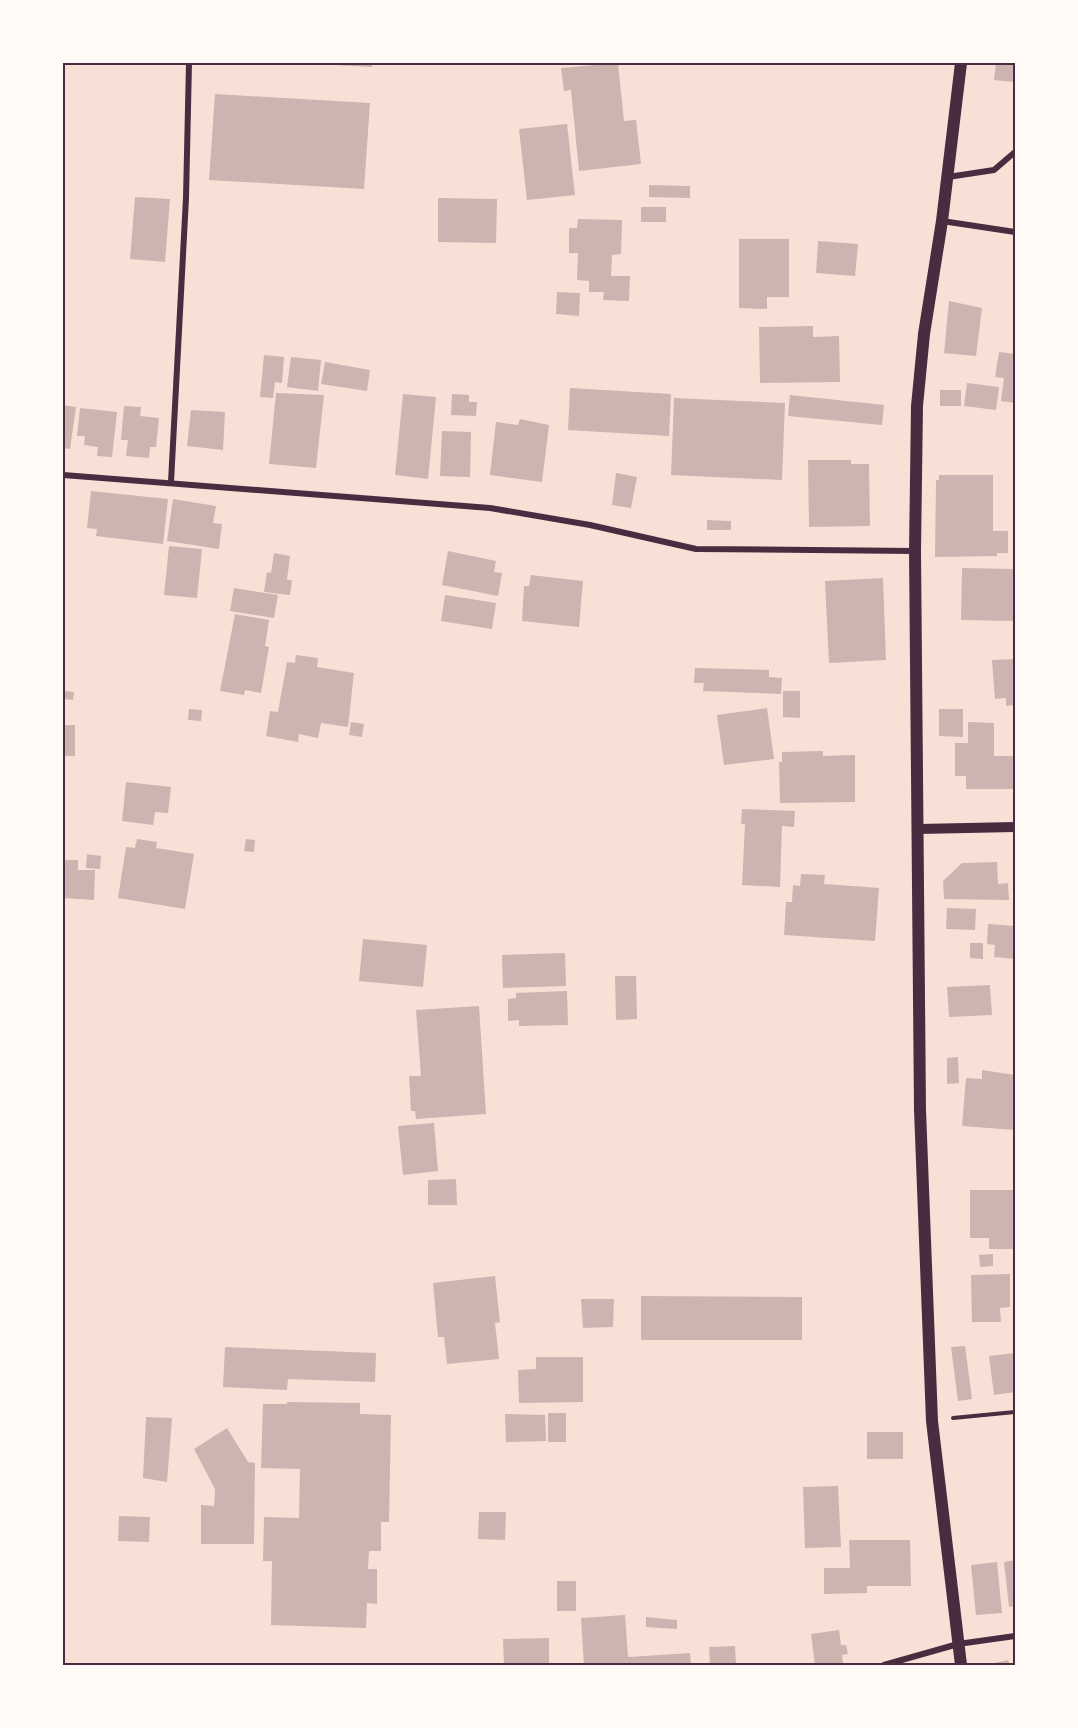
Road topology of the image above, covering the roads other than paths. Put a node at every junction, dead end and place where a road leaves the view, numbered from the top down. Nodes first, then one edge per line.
1 (189, 63) edge
2 (961, 63) edge
3 (1015, 152) edge
4 (947, 177) junction
5 (942, 221) junction
6 (1015, 232) edge
7 (63, 475) edge
8 (171, 482) junction
9 (915, 551) junction
10 (1015, 827) edge
11 (919, 829) junction
12 (1015, 1636) edge
13 (958, 1644) junction
14 (884, 1665) edge
15 (961, 1665) edge

1 - 8 street
2 - 4 main road
3 - 4 street
4 - 5 main road
5 - 6 street
5 - 9 main road
7 - 8 street
8 - 9 street
9 - 11 main road
10 - 11 street
11 - 13 main road
12 - 13 street
13 - 14 street
13 - 15 main road

